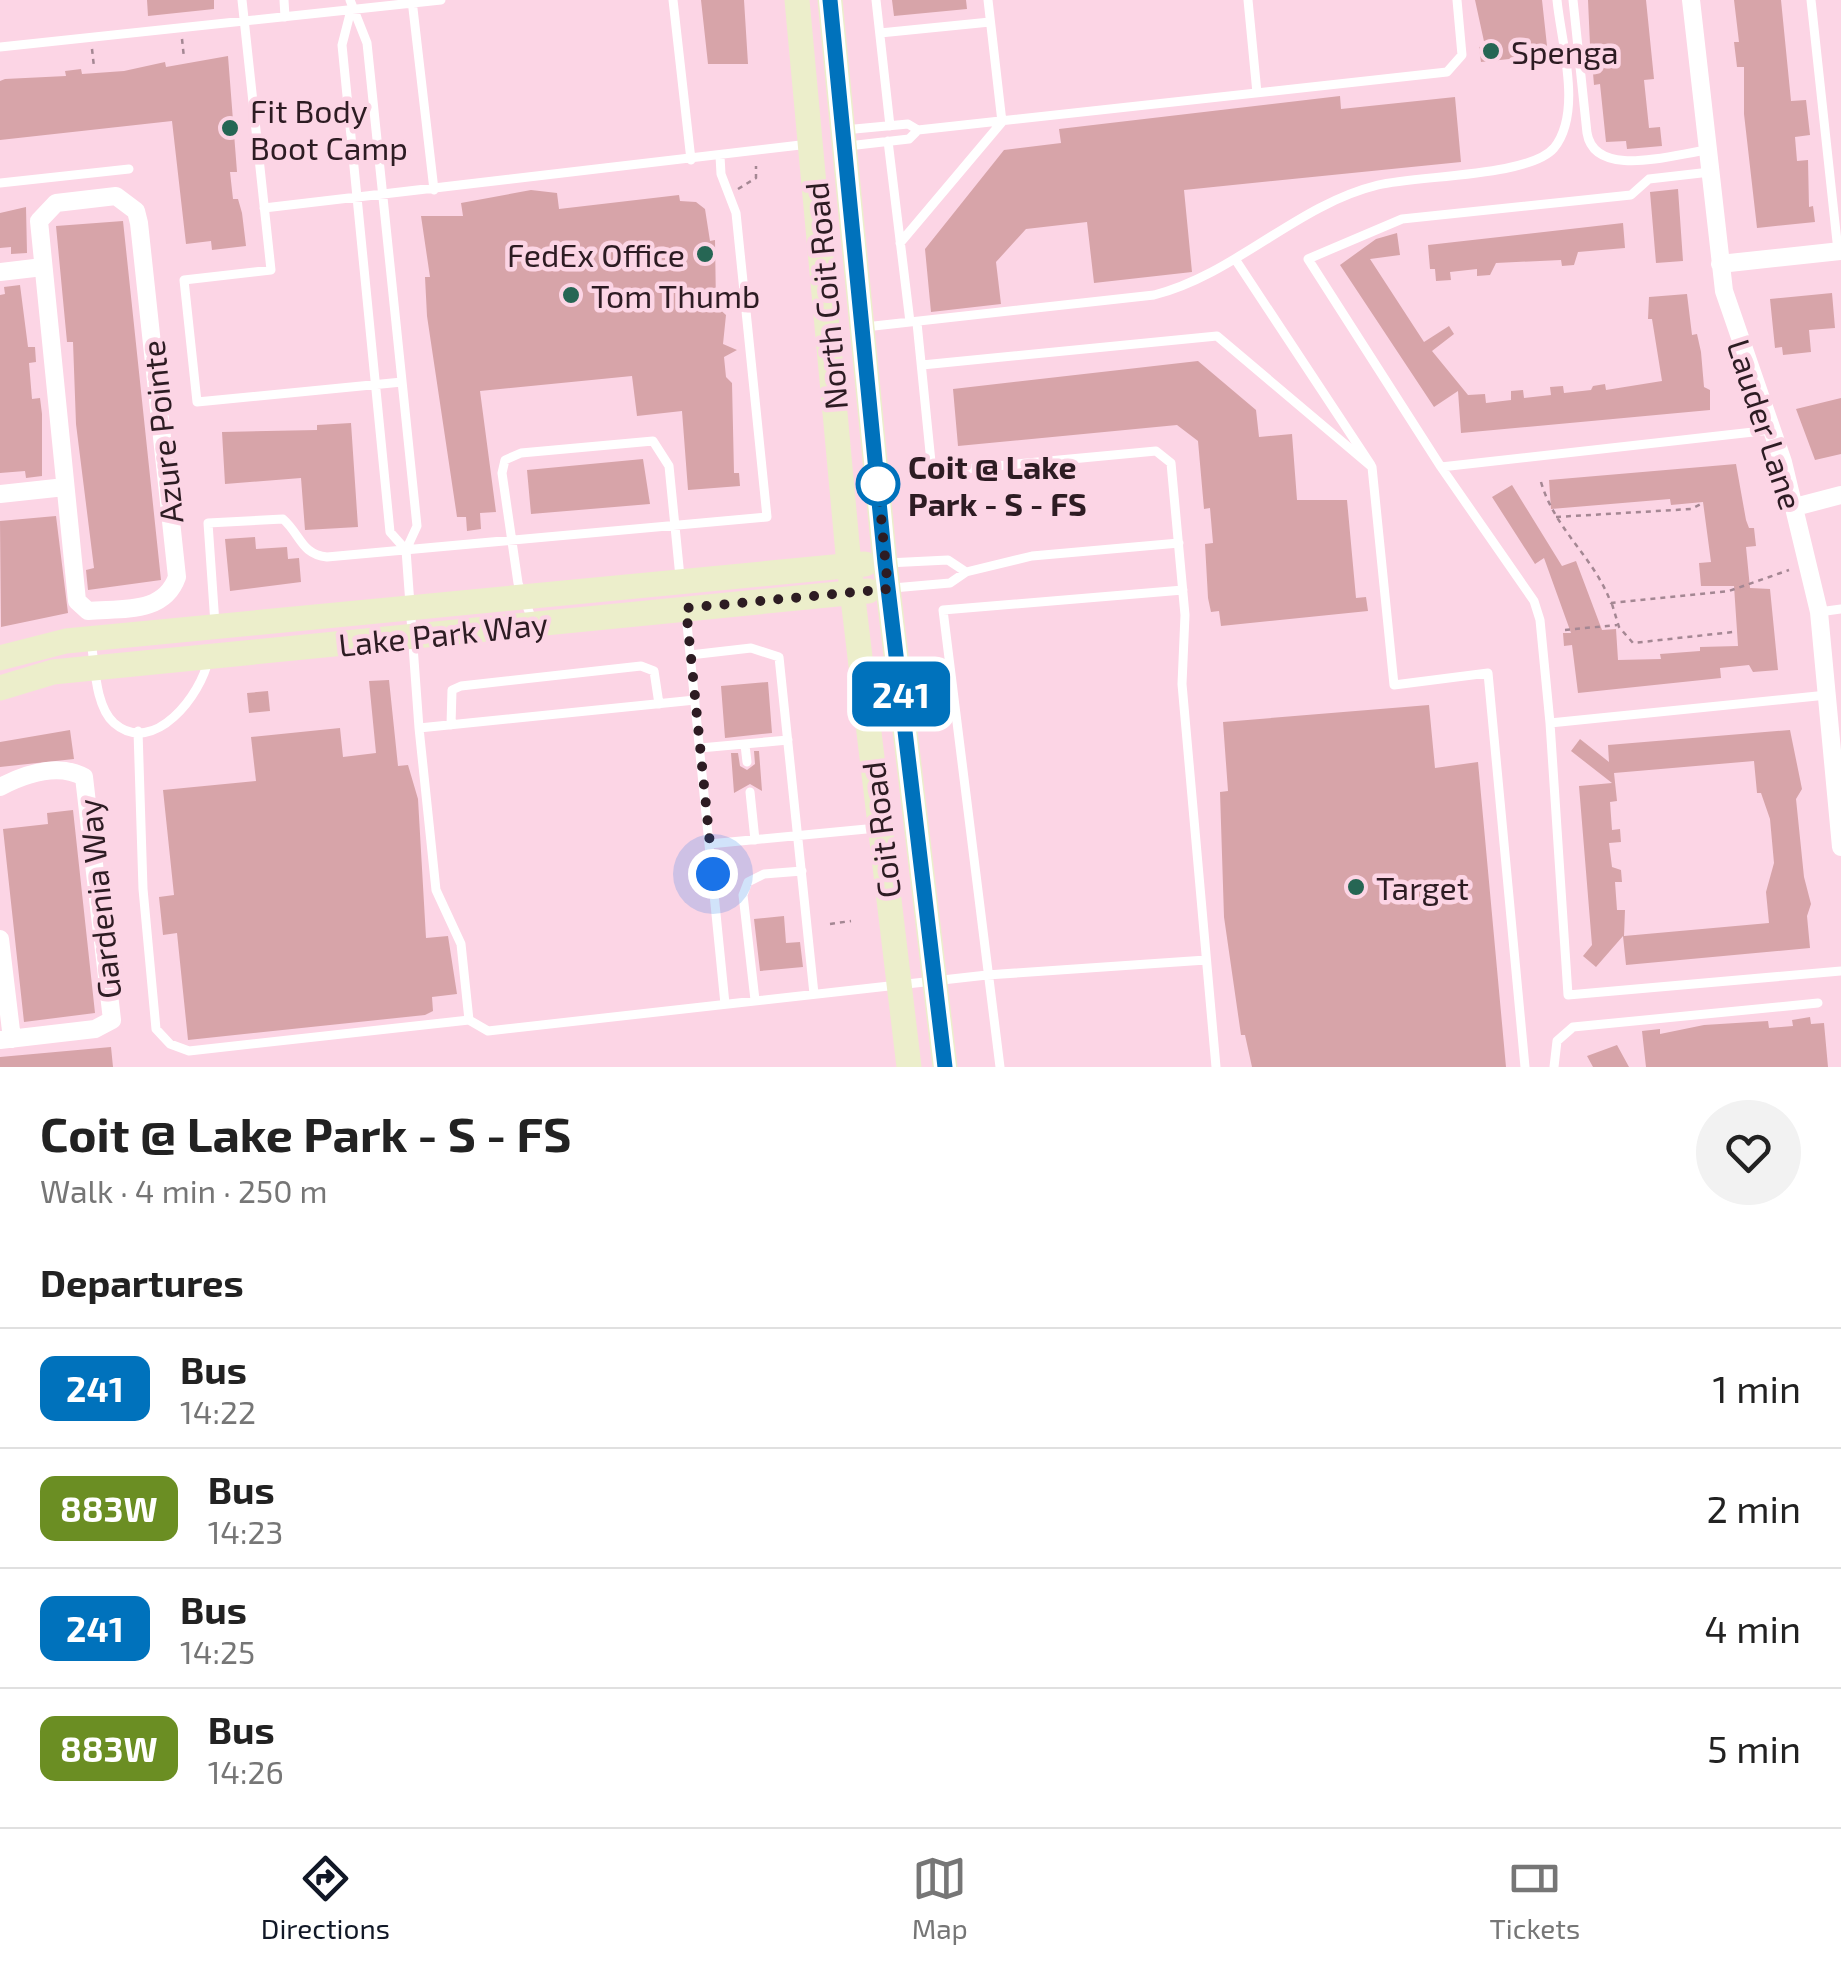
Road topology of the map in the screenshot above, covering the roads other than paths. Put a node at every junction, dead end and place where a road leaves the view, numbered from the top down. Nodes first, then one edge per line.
1 (242, 0) edge
2 (284, 0) edge
3 (441, 0) edge
4 (673, 0) edge
5 (797, 0) edge
6 (830, 0) edge
7 (876, 0) edge
8 (988, 0) edge
9 (1248, 0) edge
10 (1458, 0) edge
11 (1557, 0) edge
12 (1573, 0) edge
13 (1692, 0) edge
14 (1810, 0) edge
15 (412, 2) edge
16 (351, 5) edge
17 (286, 17) junction
18 (244, 22) junction
19 (990, 22) junction
20 (880, 33) junction
21 (0, 47) edge
22 (1257, 93) junction
23 (1002, 122) junction
24 (890, 126) junction
25 (918, 130) junction
26 (844, 138) junction
27 (888, 142) junction
28 (812, 144) junction
29 (1708, 150) junction
30 (720, 156) junction
31 (691, 160) junction
32 (129, 169) dead end
33 (1710, 172) junction
34 (0, 183) edge
35 (434, 190) junction
36 (382, 195) junction
37 (357, 198) junction
38 (264, 208) junction
39 (900, 243) junction
40 (1839, 251) edge
41 (1235, 259) junction
42 (1720, 264) junction
43 (43, 267) junction
44 (0, 272) edge
45 (914, 323) junction
46 (863, 327) junction
47 (922, 365) junction
48 (402, 382) junction
49 (376, 384) junction
50 (1771, 430) junction
51 (1372, 467) junction
52 (1441, 468) junction
53 (65, 487) junction
54 (0, 494) edge
55 (1841, 495) edge
56 (1795, 507) junction
57 (674, 524) junction
58 (510, 540) junction
59 (1179, 544) junction
60 (406, 550) junction
61 (849, 566) junction
62 (966, 572) junction
63 (887, 576) junction
64 (681, 582) junction
65 (1183, 590) junction
66 (852, 593) junction
67 (523, 600) junction
68 (686, 608) junction
69 (1841, 609) edge
70 (408, 610) junction
71 (1819, 612) junction
72 (534, 624) junction
73 (215, 627) junction
74 (410, 636) junction
75 (90, 639) junction
76 (690, 655) junction
77 (209, 656) junction
78 (0, 658) edge
79 (95, 667) junction
80 (0, 688) edge
81 (1828, 695) junction
82 (695, 700) junction
83 (660, 704) junction
84 (1550, 722) junction
85 (1836, 724) edge
86 (450, 725) junction
87 (419, 728) junction
88 (138, 731) junction
89 (788, 740) junction
90 (745, 745) junction
91 (700, 748) junction
92 (747, 762) dead end
93 (0, 787) edge
94 (750, 792) dead end
95 (880, 827) junction
96 (798, 836) junction
97 (1841, 838) edge
98 (756, 840) junction
99 (710, 844) junction
100 (1841, 847) edge
101 (802, 872) junction
102 (0, 938) edge
103 (1206, 960) junction
104 (1841, 971) edge
105 (987, 975) junction
106 (934, 981) junction
107 (898, 985) junction
108 (814, 994) junction
109 (756, 1000) junction
110 (1818, 1003) dead end
111 (725, 1004) junction
112 (470, 1020) junction
113 (6, 1040) edge
114 (909, 1067) edge
115 (945, 1067) edge
116 (1000, 1067) edge
117 (1216, 1067) edge
118 (1525, 1067) edge
119 (1554, 1067) edge

1 - 18 lane
2 - 17 lane
3 - 15 lane
4 - 31 lane
5 - 28 main road, North Coit Road
6 - 26 main road, North Coit Road
7 - 20 lane
8 - 19 lane
9 - 22 lane
10 - 22 lane
11 - 41 lane
12 - 29 lane
13 - 29 street, Lauder Lane
14 - 40 lane
15 - 16 lane
15 - 35 lane
16 - 17 lane
16 - 36 lane
16 - 37 lane
17 - 18 lane
18 - 21 lane
18 - 38 lane
19 - 20 lane
19 - 23 lane
20 - 24 lane
22 - 23 lane
23 - 25 lane
23 - 39 lane
24 - 25 lane
24 - 26 lane
25 - 27 lane
26 - 27 lane
26 - 28 main road
26 - 46 main road, North Coit Road
27 - 39 lane
28 - 30 lane
28 - 61 main road, North Coit Road
29 - 33 street, Lauder Lane
30 - 31 lane
30 - 57 lane
31 - 35 lane
32 - 34 lane
33 - 42 street, Lauder Lane
33 - 52 lane
35 - 36 lane
36 - 37 lane
36 - 48 lane
37 - 38 lane
37 - 49 lane
38 - 49 lane
39 - 45 lane
40 - 42 street
41 - 45 lane
41 - 51 lane
42 - 50 street, Lauder Lane
43 - 44 street
43 - 53 street
43 - 53 street, Azure Pointe
45 - 46 lane
45 - 47 lane
46 - 63 main road, North Coit Road
47 - 51 lane
47 - 59 lane
48 - 49 lane
48 - 60 lane
49 - 60 lane
50 - 52 lane
50 - 56 street, Lauder Lane
51 - 118 lane
52 - 84 lane
53 - 54 street
55 - 56 street
56 - 71 street, Lauder Lane
57 - 58 lane
57 - 58 lane
57 - 64 lane
58 - 60 lane
58 - 67 lane
59 - 62 lane
59 - 65 lane
60 - 70 lane
60 - 73 lane
61 - 63 main road, Lake Park Way
61 - 64 main road, Lake Park Way
61 - 66 main road, North Coit Road
62 - 63 lane
62 - 63 lane
63 - 66 main road, Lake Park Way
63 - 106 main road, Coit Road
64 - 67 main road, Lake Park Way
65 - 103 lane
65 - 105 lane
66 - 68 main road, Lake Park Way
66 - 95 main road, Coit Road
67 - 70 main road, Lake Park Way
67 - 72 lane
68 - 72 main road, Lake Park Way
68 - 76 lane
69 - 71 lane
70 - 73 main road, Lake Park Way
70 - 74 lane
71 - 81 street, Lauder Lane
72 - 74 main road, Lake Park Way
73 - 75 main road, Lake Park Way
74 - 77 main road, Lake Park Way
74 - 87 lane
75 - 78 main road, Lake Park Way
75 - 79 lane
76 - 82 lane
76 - 89 lane
77 - 79 main road, Lake Park Way
77 - 88 lane
79 - 80 main road, Lake Park Way
79 - 88 lane
81 - 84 lane
81 - 85 street, Lauder Lane
82 - 83 lane
82 - 91 lane
83 - 86 lane
83 - 86 lane
84 - 104 lane
85 - 97 street, Lauder Lane
86 - 87 lane
87 - 112 lane
88 - 112 lane
89 - 90 lane
89 - 96 lane
90 - 91 lane
90 - 92 lane
91 - 99 lane
93 - 113 street, Gardenia Way
94 - 98 lane
95 - 96 lane
95 - 107 main road, Coit Road
96 - 98 lane
96 - 101 lane
97 - 100 street, Lauder Lane
98 - 99 lane
99 - 111 lane
101 - 108 lane
101 - 109 lane
102 - 113 street
103 - 105 lane
103 - 117 lane
105 - 106 lane
105 - 116 lane
106 - 107 lane
106 - 115 main road, Coit Road
107 - 108 lane
107 - 114 main road, Coit Road
108 - 109 lane
109 - 111 lane
110 - 119 lane
111 - 112 lane

